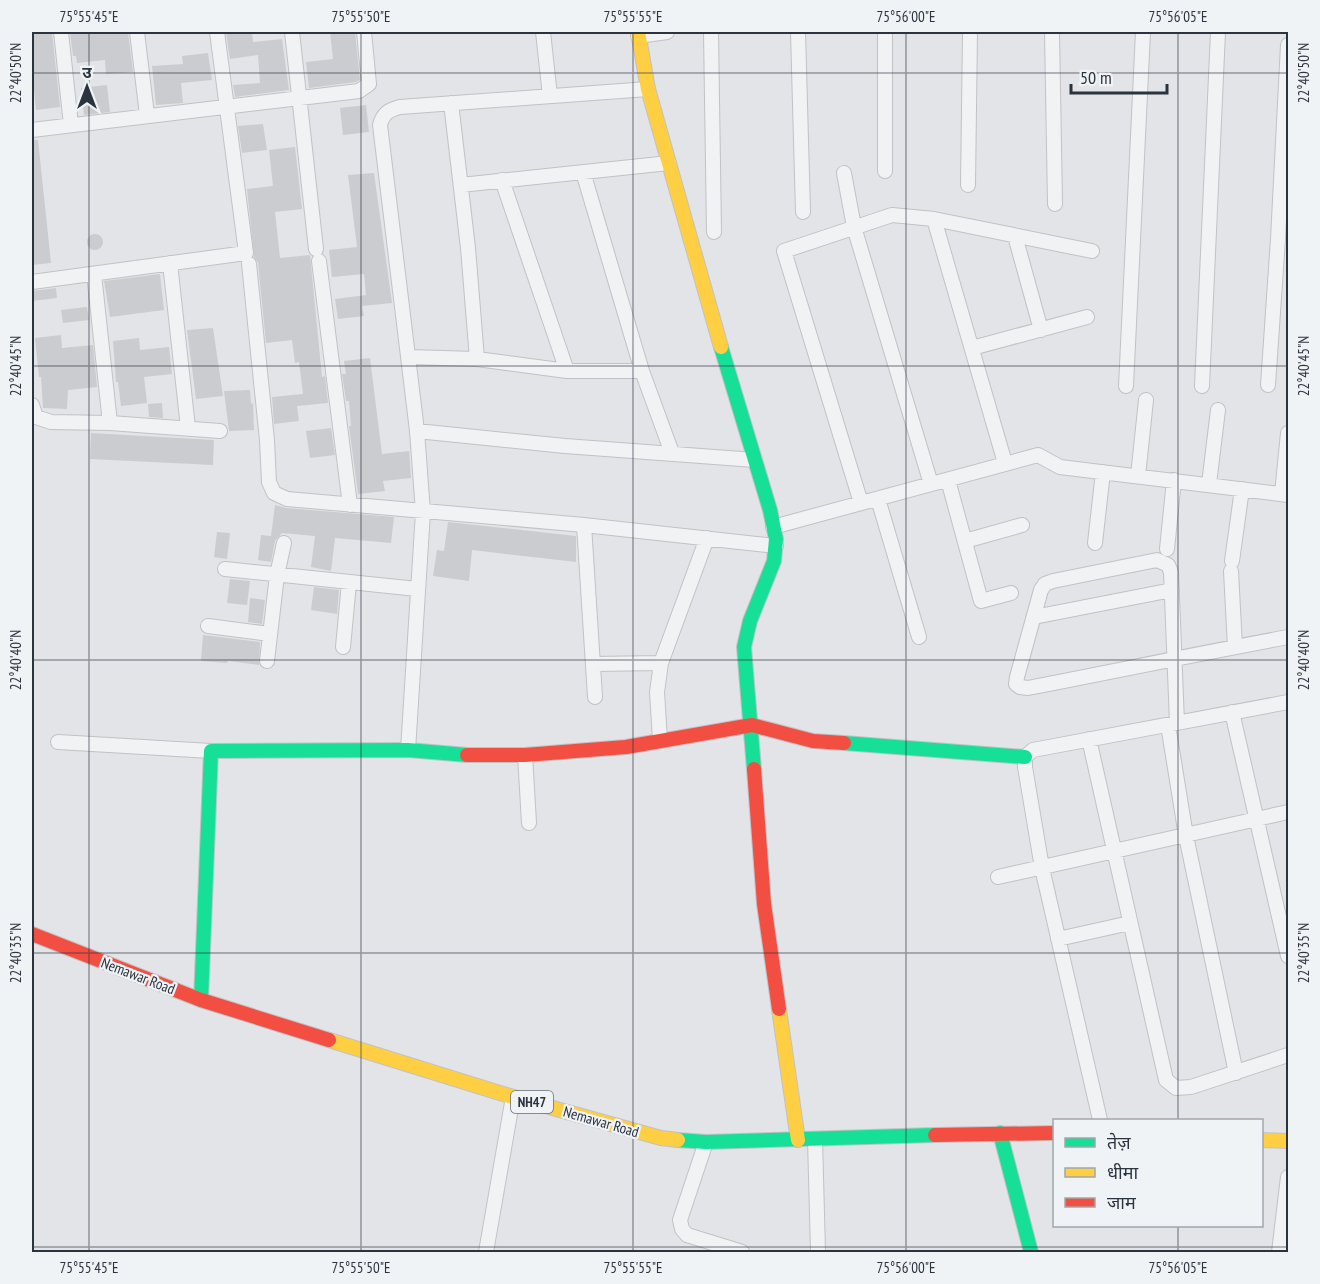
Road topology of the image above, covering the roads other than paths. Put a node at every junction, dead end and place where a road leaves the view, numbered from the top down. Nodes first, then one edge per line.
1 (61, 32) edge
2 (137, 32) edge
3 (217, 32) edge
4 (292, 32) edge
5 (364, 32) edge
6 (543, 32) edge
7 (667, 32) edge
8 (711, 32) edge
9 (798, 32) edge
10 (885, 32) edge
11 (970, 32) edge
12 (1052, 32) edge
13 (1143, 32) edge
14 (1218, 32) edge
15 (638, 34) edge
16 (1288, 45) edge
17 (648, 89) junction
18 (550, 96) junction
19 (300, 97) junction
20 (451, 103) junction
21 (227, 106) junction
22 (147, 116) junction
23 (71, 125) junction
24 (32, 130) edge
25 (669, 163) junction
26 (885, 171) dead end
27 (583, 172) junction
28 (844, 172) dead end
29 (502, 180) junction
30 (461, 185) junction
31 (968, 185) dead end
32 (1055, 204) dead end
33 (803, 212) dead end
34 (934, 219) junction
35 (854, 227) junction
36 (714, 232) dead end
37 (1015, 236) junction
38 (1283, 239) edge
39 (1092, 251) dead end
40 (170, 263) junction
41 (249, 264) dead end
42 (94, 274) junction
43 (32, 282) edge
44 (1087, 317) dead end
45 (1041, 330) junction
46 (972, 348) junction
47 (408, 357) junction
48 (477, 359) junction
49 (567, 370) junction
50 (642, 371) junction
51 (1268, 385) dead end
52 (1126, 386) dead end
53 (1202, 386) dead end
54 (1146, 400) dead end
55 (1218, 410) dead end
56 (33, 413) edge
57 (110, 423) junction
58 (188, 428) junction
59 (220, 431) dead end
60 (417, 431) junction
61 (1288, 433) edge
62 (672, 453) junction
63 (754, 460) junction
64 (1005, 463) junction
65 (1103, 472) junction
66 (1138, 476) junction
67 (948, 480) junction
68 (1173, 480) junction
69 (931, 484) junction
70 (1209, 484) junction
71 (1242, 489) junction
72 (1285, 495) edge
73 (878, 499) junction
74 (861, 503) junction
75 (350, 505) junction
76 (423, 512) junction
77 (584, 525) junction
78 (1022, 525) dead end
79 (773, 527) junction
80 (708, 538) junction
81 (964, 541) junction
82 (284, 543) dead end
83 (1095, 543) dead end
84 (776, 546) junction
85 (1167, 549) dead end
86 (225, 569) dead end
87 (277, 575) junction
88 (348, 583) junction
89 (417, 589) junction
90 (1172, 590) junction
91 (1011, 593) dead end
92 (1034, 617) junction
93 (208, 626) dead end
94 (270, 634) junction
95 (919, 637) dead end
96 (1288, 637) edge
97 (343, 647) dead end
98 (1235, 647) junction
99 (1176, 659) junction
100 (267, 661) dead end
101 (661, 663) junction
102 (593, 664) junction
103 (595, 697) dead end
104 (1288, 702) edge
105 (1232, 712) junction
106 (1173, 724) junction
107 (752, 725) junction
108 (1089, 739) junction
109 (660, 740) junction
110 (58, 742) dead end
111 (408, 750) junction
112 (211, 751) junction
113 (525, 755) junction
114 (1024, 756) junction
115 (1288, 812) edge
116 (1258, 819) junction
117 (530, 823) dead end
118 (1186, 836) junction
119 (1113, 851) junction
120 (1042, 868) junction
121 (998, 876) dead end
122 (1130, 923) junction
123 (1286, 932) edge
124 (32, 934) edge
125 (1058, 939) junction
126 (1288, 956) edge
127 (201, 1000) junction
128 (1288, 1055) edge
129 (1236, 1073) junction
130 (513, 1097) junction
131 (1100, 1119) edge
132 (1000, 1133) junction
133 (1053, 1133) edge
134 (814, 1139) junction
135 (798, 1140) junction
136 (1263, 1140) edge
137 (1288, 1141) edge
138 (706, 1142) junction
139 (1288, 1177) edge
140 (486, 1252) edge
141 (742, 1252) edge
142 (818, 1252) edge
143 (1031, 1252) edge
144 (1279, 1252) edge

1 - 23 street
2 - 22 street
3 - 21 street
4 - 19 street
5 - 19 street
6 - 18 street
7 - 15 street
8 - 36 street
9 - 33 street
10 - 26 street
11 - 31 street
12 - 32 street
13 - 52 street
14 - 53 street
15 - 17 main road
16 - 38 street
17 - 18 street
17 - 25 main road
18 - 20 street
19 - 21 street
19 - 75 street
20 - 30 street
20 - 47 street
21 - 22 street
21 - 40 street
22 - 23 street
23 - 24 street
25 - 27 street
25 - 63 main road
27 - 29 street
27 - 50 street
28 - 35 street
29 - 30 street
29 - 49 street
30 - 48 street
34 - 35 street
34 - 37 street
34 - 46 street
35 - 69 street
35 - 74 street
37 - 39 street
37 - 45 street
38 - 51 street
40 - 42 street
40 - 58 street
41 - 75 street
42 - 43 street
42 - 57 street
44 - 45 street
45 - 46 street
46 - 64 street
47 - 48 street
47 - 60 street
48 - 49 street
49 - 50 street
50 - 62 street
54 - 66 street
55 - 70 street
56 - 57 street
57 - 58 street
58 - 59 street
60 - 62 street
60 - 76 street
61 - 72 street
62 - 63 street
63 - 79 main road
64 - 65 street
64 - 67 street
65 - 66 street
65 - 83 street
66 - 68 street
67 - 69 street
67 - 81 street
68 - 70 street
68 - 85 street
69 - 73 street
70 - 71 street
71 - 72 street
71 - 98 street
73 - 74 street
73 - 95 street
74 - 79 street
75 - 76 street
76 - 77 street
76 - 89 street
77 - 80 street
77 - 102 street
78 - 81 street
79 - 84 main road
80 - 84 street
80 - 101 street
81 - 91 street
82 - 87 street
84 - 107 main road
86 - 87 street
87 - 88 street
87 - 94 street
88 - 89 street
88 - 97 street
89 - 111 street
90 - 92 street
90 - 92 street
90 - 99 street
92 - 99 street
93 - 94 street
94 - 100 street
96 - 98 street
98 - 99 street
99 - 106 street
101 - 102 street
101 - 109 street
102 - 103 street
104 - 105 street
105 - 106 street
105 - 116 street
106 - 108 street
106 - 118 street
107 - 109 main road
107 - 114 main road
107 - 135 main road
108 - 114 street
108 - 119 street
109 - 113 main road
110 - 112 street
111 - 112 main road
111 - 113 main road
112 - 127 main road
113 - 117 street
114 - 120 street
115 - 116 street
116 - 118 street
116 - 123 street
118 - 119 street
118 - 129 street
119 - 120 street
119 - 122 street
120 - 121 street
120 - 125 street
122 - 125 street
122 - 129 street
123 - 126 street
124 - 127 main road, Nemawar Road / NH47
125 - 131 street
127 - 130 main road, Nemawar Road / NH47
128 - 129 street
130 - 138 main road, Nemawar Road / NH47
130 - 140 street
132 - 133 main road, Nemawar Road / NH47
132 - 134 main road, Nemawar Road / NH47
132 - 143 main road
134 - 135 main road, Nemawar Road / NH47
134 - 142 street
135 - 138 main road, Nemawar Road / NH47
136 - 137 main road
138 - 141 street
139 - 144 street

